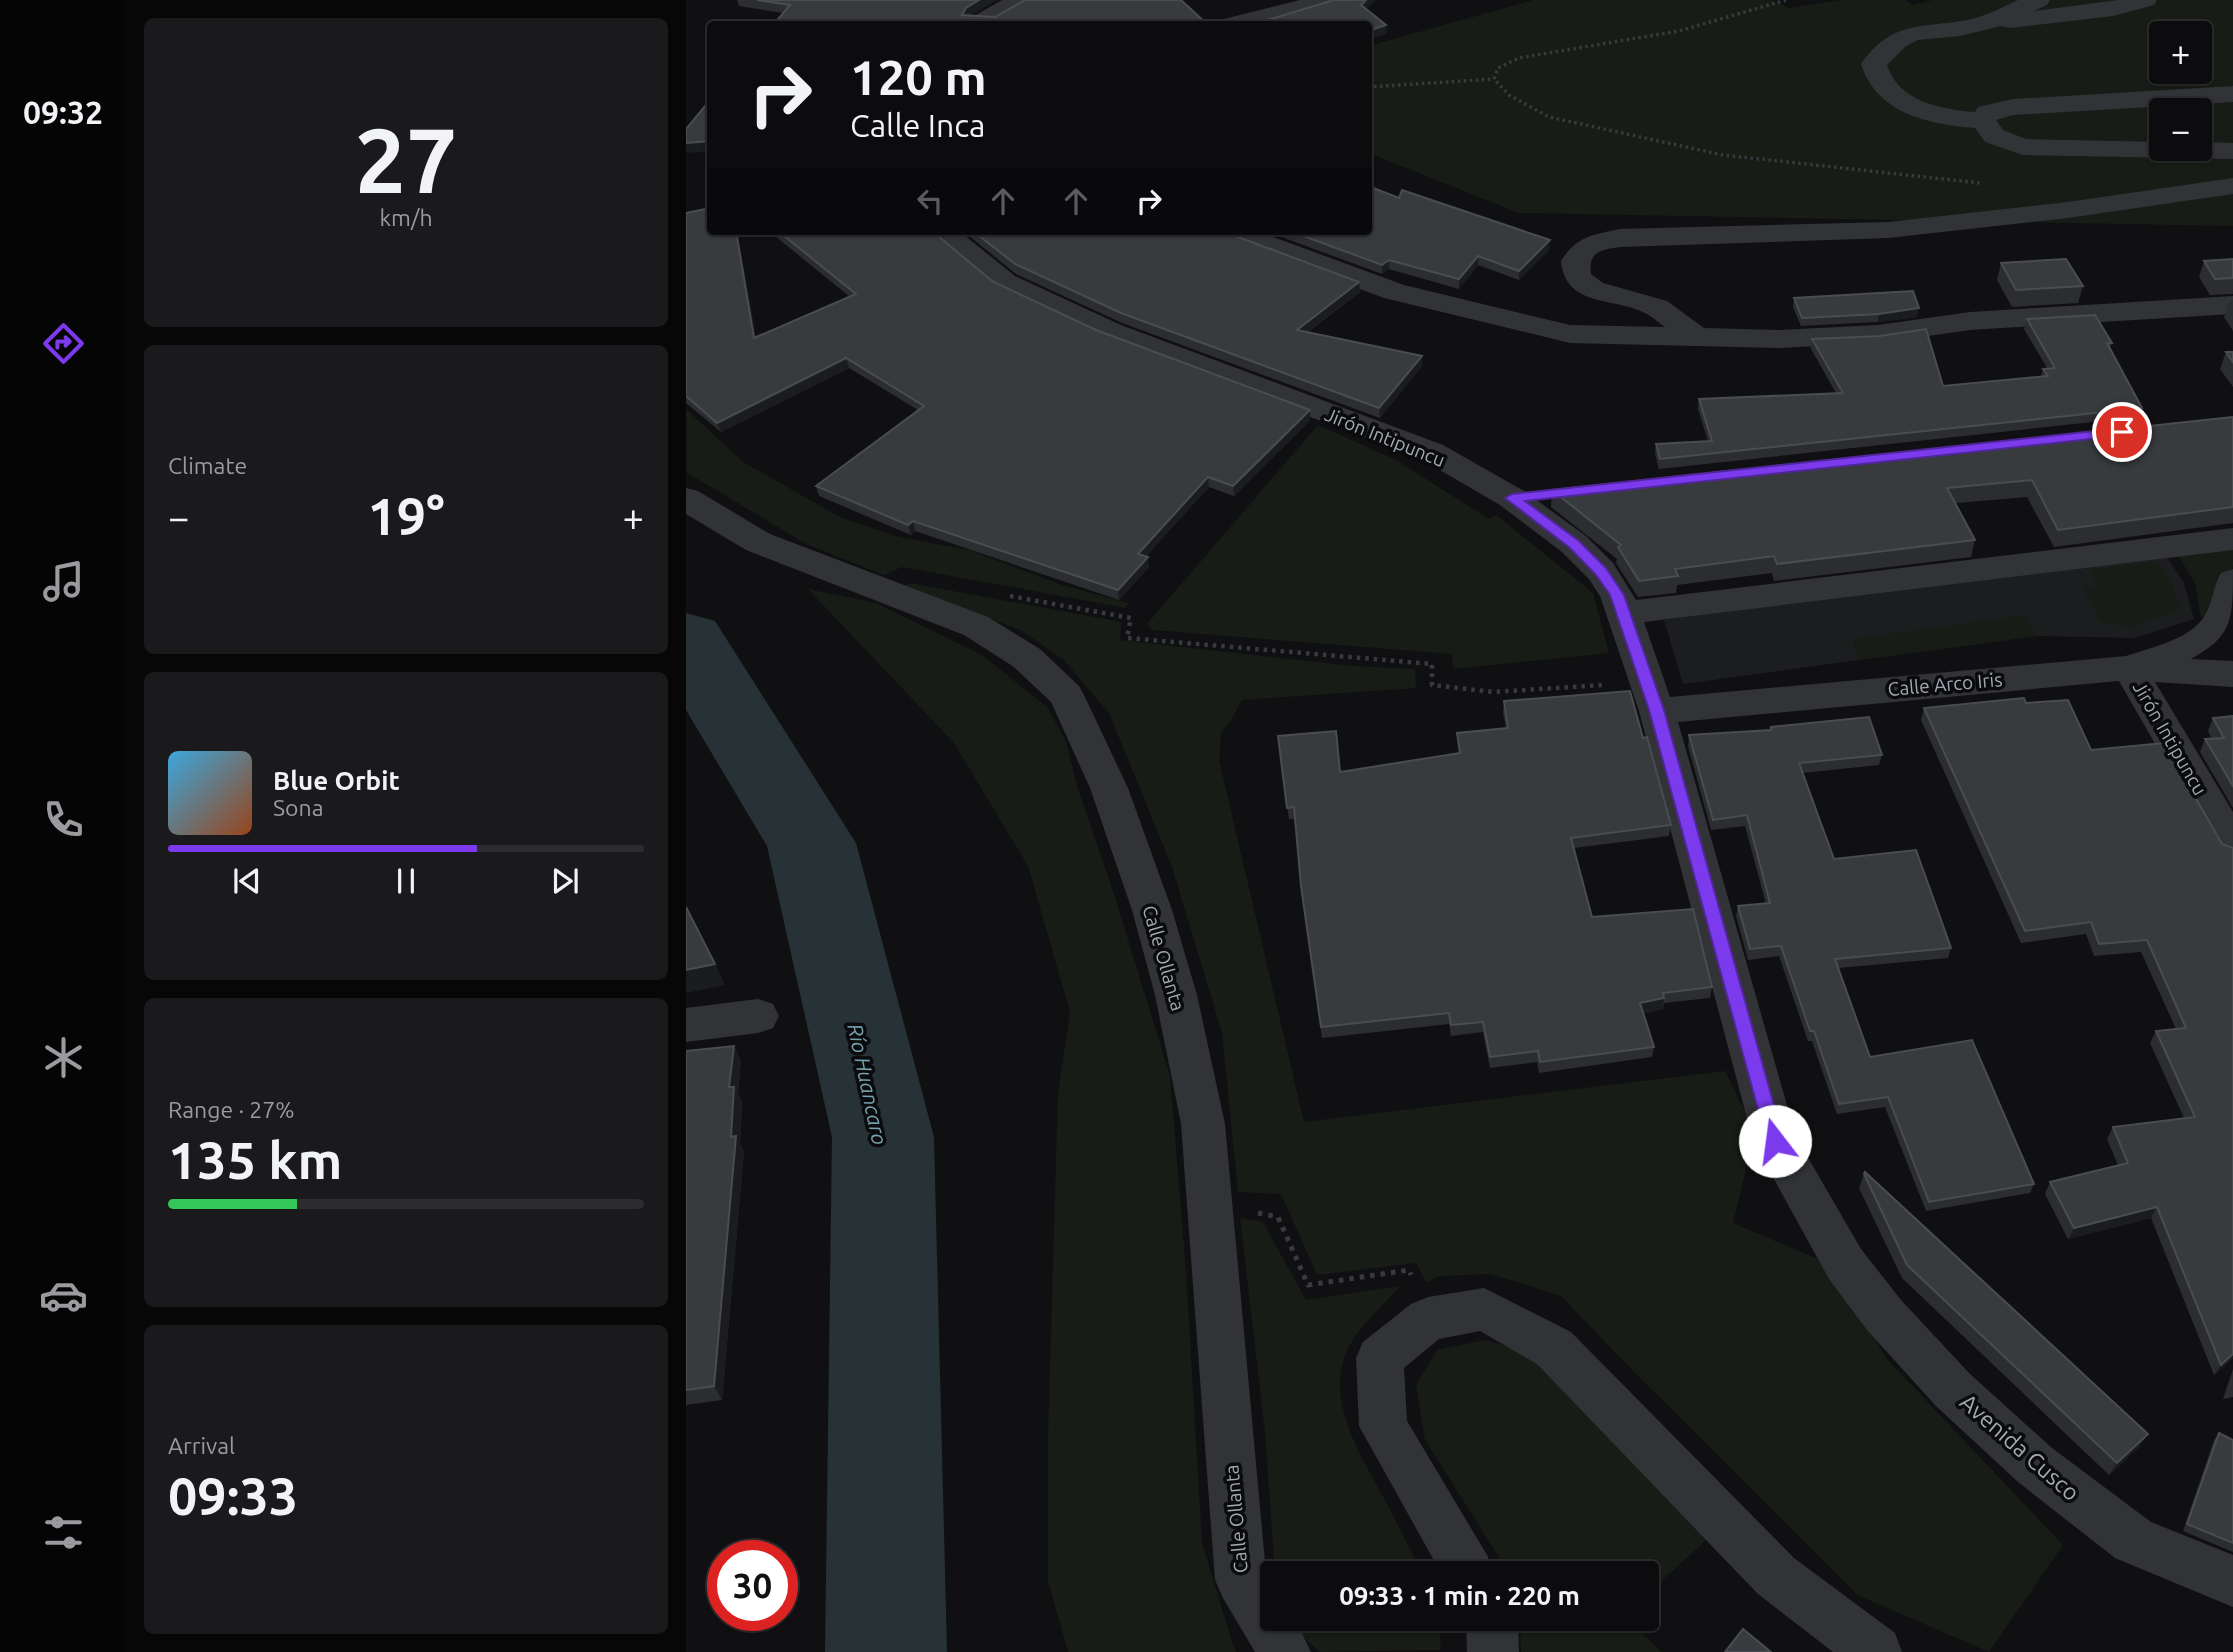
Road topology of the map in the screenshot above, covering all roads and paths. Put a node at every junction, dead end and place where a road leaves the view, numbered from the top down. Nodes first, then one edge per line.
1 (1019, 0) edge
2 (1329, 0) edge
3 (1786, 0) edge
4 (2038, 0) edge
5 (2146, 0) edge
6 (983, 21) edge
7 (1245, 21) edge
8 (1978, 25) junction
9 (1494, 79) junction
10 (1372, 87) edge
11 (2233, 94) edge
12 (1983, 120) junction
13 (2233, 151) edge
14 (1981, 183) dead end
15 (2233, 186) edge
16 (947, 235) edge
17 (1242, 235) edge
18 (2233, 305) edge
19 (1698, 338) junction
20 (1553, 494) edge
21 (1512, 498) junction
22 (686, 499) edge
23 (2233, 539) edge
24 (2233, 581) edge
25 (996, 594) dead end
26 (1623, 613) junction
27 (2129, 668) junction
28 (2233, 674) edge
29 (1652, 696) junction
30 (2233, 845) edge
31 (758, 1016) dead end
32 (686, 1025) edge
33 (1209, 1204) junction
34 (1845, 1264) joint
35 (1428, 1319) junction
36 (1462, 1561) edge
37 (2233, 1581) edge
38 (1492, 1631) edge
39 (1285, 1652) edge
40 (1493, 1652) edge
41 (1876, 1652) edge

1 - 6 street
2 - 7 street
3 - 9 path
4 - 8 street
5 - 8 street
8 - 12 street
9 - 10 path
9 - 14 path
11 - 12 street
12 - 13 street
15 - 19 street
16 - 21 street, Jirón Intipuncu
17 - 19 street
18 - 19 street
20 - 21 street
21 - 26 street, Jirón Intipuncu
22 - 33 street, Calle Ollanta
23 - 26 street
24 - 27 street
25 - 29 path
26 - 29 street, Jirón Intipuncu
27 - 28 street, Calle Arco Iris
27 - 29 street, Calle Arco Iris
27 - 30 street, Jirón Intipuncu
29 - 34 street, Jirón Intipuncu
31 - 32 street
33 - 35 path
33 - 39 street, Calle Ollanta
34 - 37 street, Avenida Cusco
35 - 36 street
35 - 41 street
38 - 40 street

